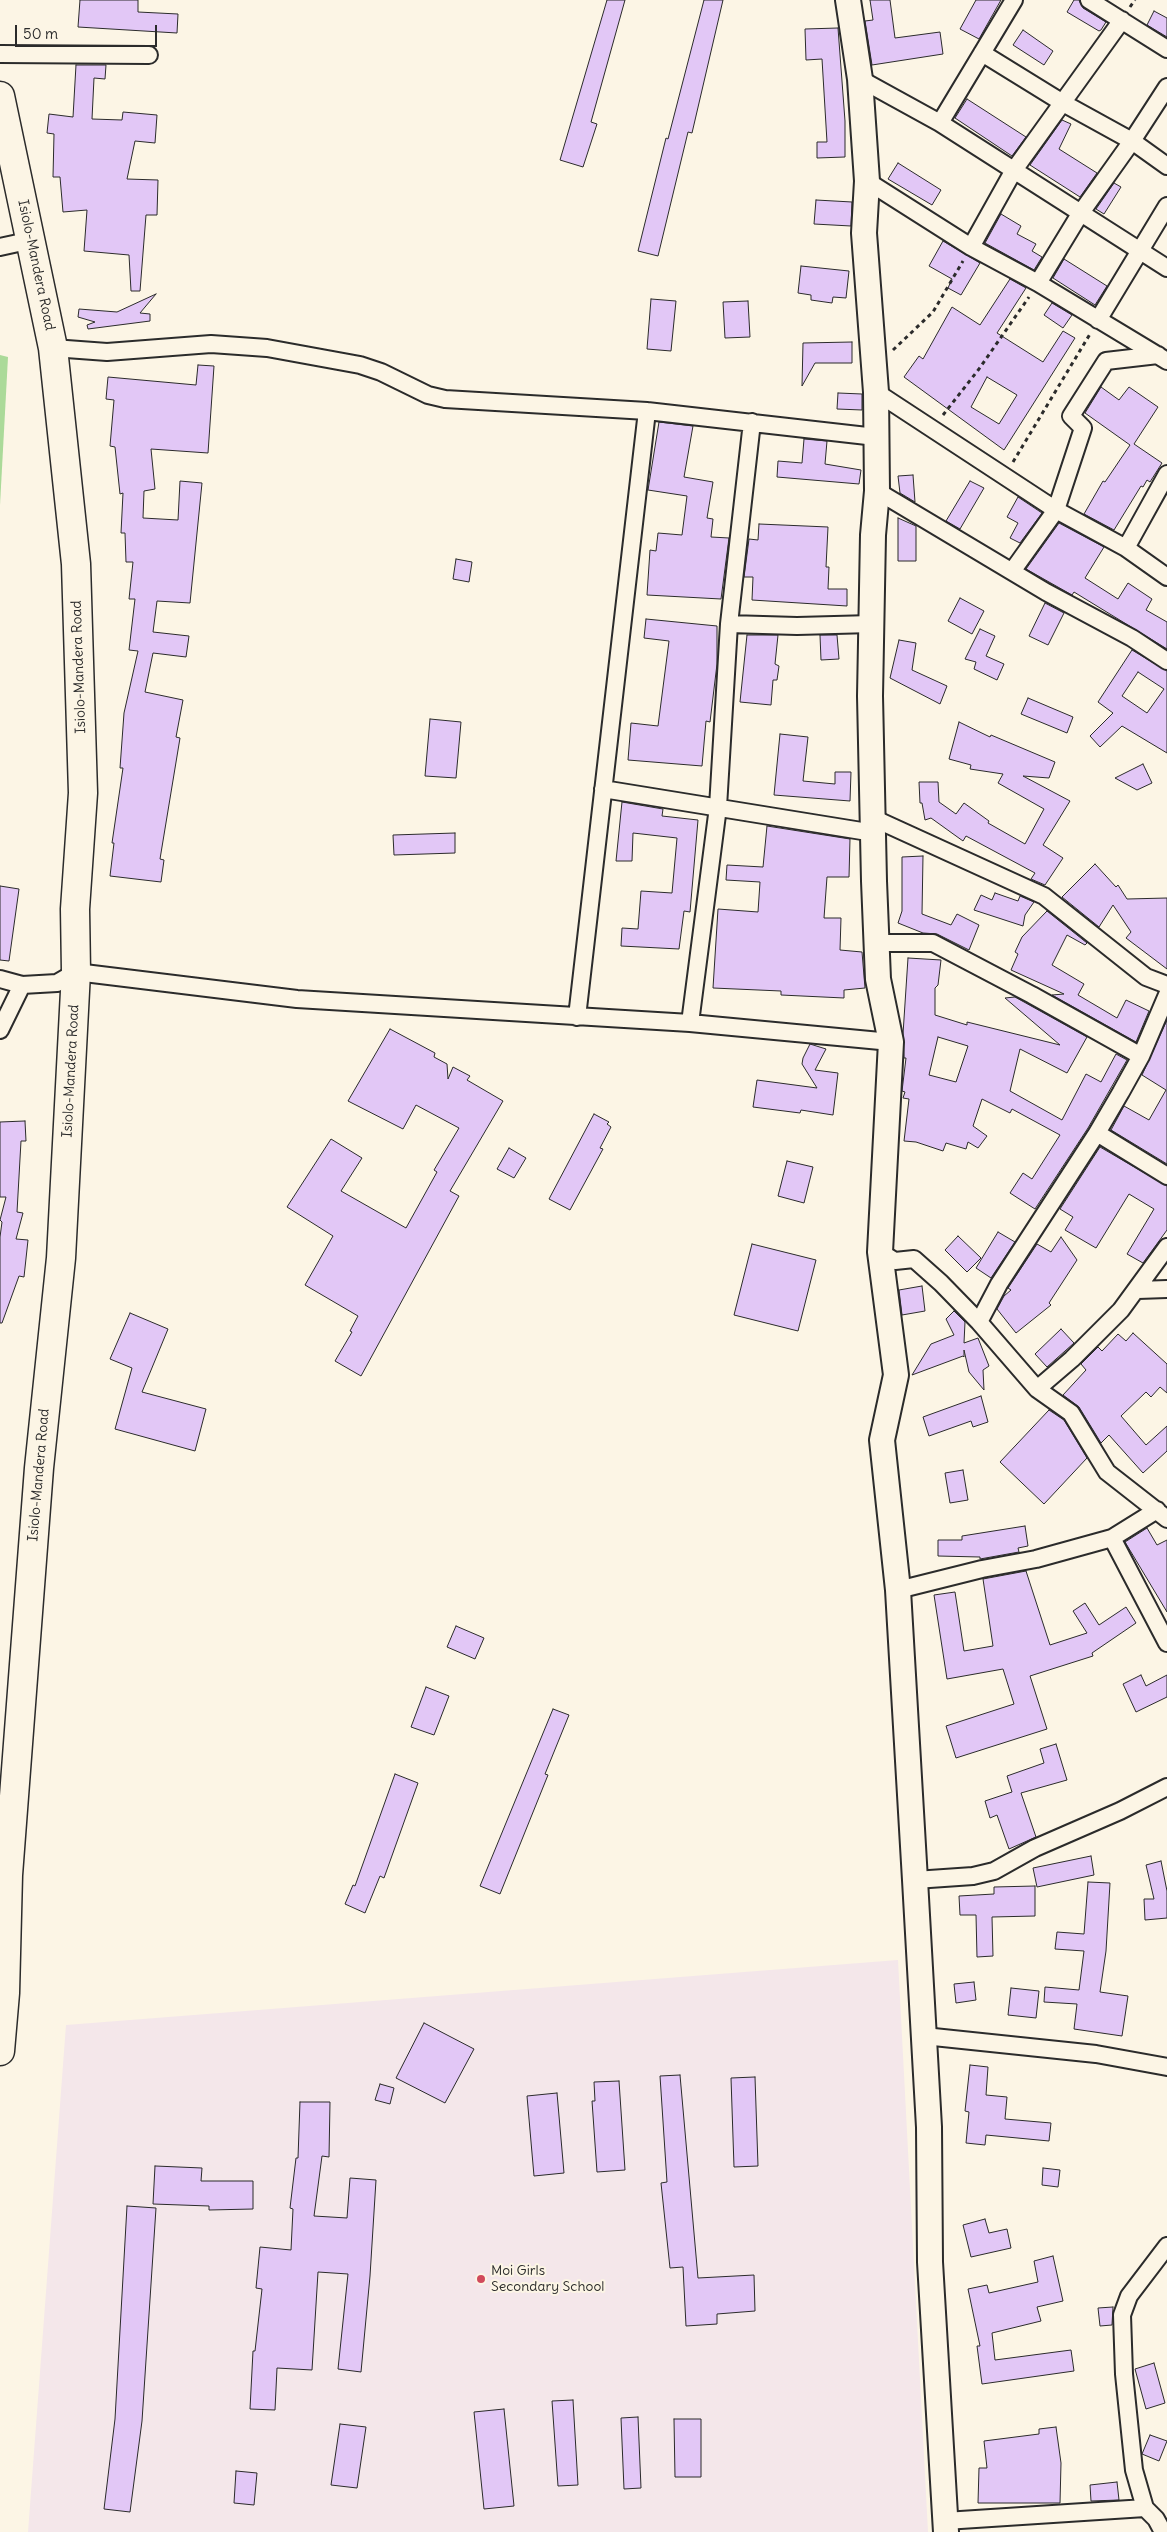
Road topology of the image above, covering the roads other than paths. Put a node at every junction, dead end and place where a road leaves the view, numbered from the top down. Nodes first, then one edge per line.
1 (848, 0) edge
2 (1014, 0) edge
3 (1090, 0) edge
4 (1122, 20) junction
5 (1167, 49) edge
6 (982, 53) junction
7 (0, 54) edge
8 (149, 55) dead end
9 (860, 79) junction
10 (1167, 87) edge
11 (0, 96) edge
12 (1063, 103) junction
13 (940, 123) junction
14 (1132, 141) junction
15 (1167, 166) edge
16 (1014, 170) junction
17 (867, 181) junction
18 (1167, 206) edge
19 (1080, 214) junction
20 (32, 240) junction
21 (0, 247) edge
22 (971, 247) junction
23 (1139, 250) junction
24 (1167, 268) edge
25 (1038, 283) junction
26 (1098, 320) junction
27 (53, 348) junction
28 (1162, 358) edge
29 (876, 392) junction
30 (647, 411) junction
31 (752, 422) junction
32 (876, 438) junction
33 (1167, 474) edge
34 (877, 491) junction
35 (1056, 510) junction
36 (1126, 548) junction
37 (1013, 570) junction
38 (1167, 577) edge
39 (729, 624) junction
40 (872, 624) junction
41 (1167, 661) edge
42 (603, 789) junction
43 (718, 807) junction
44 (873, 826) junction
45 (876, 943) junction
46 (76, 972) junction
47 (0, 979) edge
48 (22, 985) junction
49 (1167, 985) edge
50 (1167, 995) edge
51 (577, 1017) junction
52 (690, 1023) junction
53 (0, 1030) edge
54 (891, 1042) junction
55 (1141, 1056) junction
56 (1097, 1133) junction
57 (1167, 1176) edge
58 (1167, 1247) edge
59 (880, 1252) junction
60 (1167, 1289) edge
61 (1138, 1290) junction
62 (979, 1322) junction
63 (1037, 1389) junction
64 (1162, 1514) edge
65 (1112, 1538) junction
66 (898, 1590) junction
67 (1167, 1643) edge
68 (1167, 1787) edge
69 (915, 1880) junction
70 (924, 2036) junction
71 (0, 2051) edge
72 (1167, 2067) edge
73 (1167, 2246) edge
74 (1145, 2508) junction
75 (946, 2527) edge
76 (1163, 2532) edge

1 - 9 main road
2 - 6 street
3 - 4 street
4 - 5 street
4 - 12 street
6 - 12 street
6 - 13 street
7 - 8 street
9 - 13 street
9 - 17 main road
10 - 14 street
11 - 20 highway, Isiolo-Mandera Road
12 - 14 street
12 - 16 street
13 - 16 street
14 - 15 street
14 - 19 street
16 - 19 street
16 - 22 street
17 - 22 street
17 - 29 main road
18 - 23 street
19 - 23 street
19 - 25 street
20 - 21 street
20 - 27 highway, Isiolo-Mandera Road
22 - 25 street
23 - 24 street
23 - 26 street
25 - 26 street
26 - 28 street
27 - 30 street
27 - 46 highway, Isiolo-Mandera Road
28 - 35 street
29 - 32 main road
29 - 35 street
30 - 31 street
30 - 42 street
31 - 32 street
31 - 39 street
32 - 34 main road
33 - 36 street
34 - 37 street
34 - 40 main road
35 - 36 street
35 - 37 street
36 - 38 street
37 - 41 street
39 - 40 street
39 - 43 street
40 - 44 main road
42 - 43 street
42 - 51 street
43 - 44 street
43 - 52 street
44 - 45 main road
44 - 49 street
45 - 54 main road
45 - 55 street
46 - 48 street
46 - 51 street
46 - 71 highway, Isiolo-Mandera Road
47 - 48 street
48 - 53 street
50 - 55 street
51 - 52 street
52 - 54 street
54 - 59 main road
55 - 56 street
56 - 57 street
56 - 62 street
58 - 61 street
59 - 62 street
59 - 66 main road
60 - 61 street
61 - 63 street
62 - 63 street
63 - 64 street
64 - 65 street
65 - 66 street
65 - 67 street
66 - 69 main road
68 - 69 street
69 - 70 main road
70 - 72 street
70 - 75 main road
73 - 74 street
74 - 75 street
74 - 76 street

